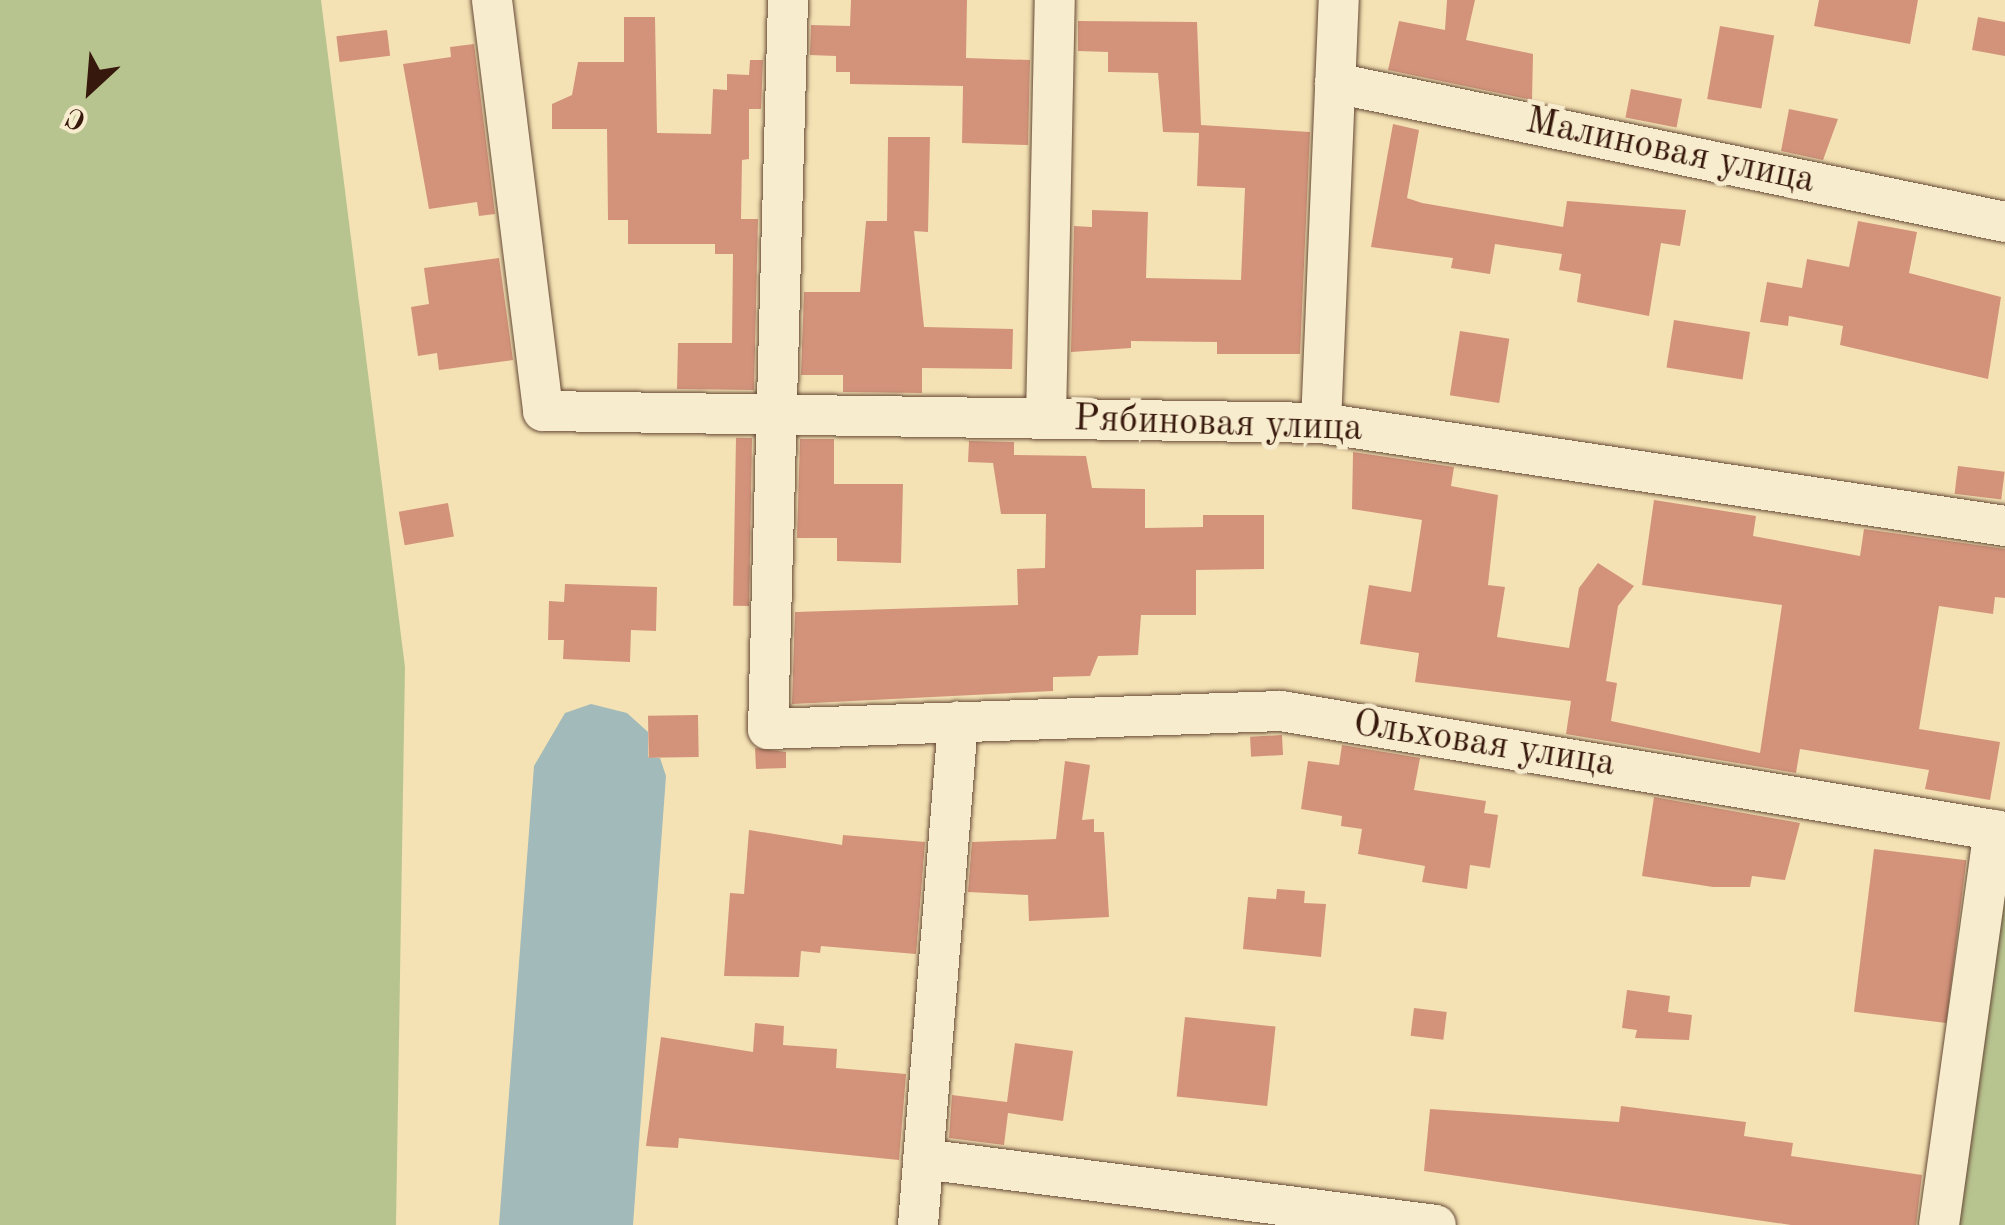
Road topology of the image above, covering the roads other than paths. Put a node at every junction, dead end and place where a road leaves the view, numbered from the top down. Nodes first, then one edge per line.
1 (492, 0) edge
2 (788, 0) edge
3 (1055, 0) edge
4 (1339, 0) edge
5 (1335, 83) junction
6 (2005, 222) edge
7 (781, 415) junction
8 (1046, 418) junction
9 (1321, 423) junction
10 (2005, 526) edge
11 (958, 722) junction
12 (2000, 831) edge
13 (923, 1159) junction
14 (918, 1225) edge
15 (1436, 1225) edge
16 (1940, 1225) edge

1 - 7 street, Рябиновая улица
2 - 7 street
3 - 8 street
4 - 5 street
5 - 6 street, Малиновая улица
5 - 9 street
7 - 8 street, Рябиновая улица
7 - 11 street, Ольховая улица
8 - 9 street, Рябиновая улица
9 - 10 street, Рябиновая улица
11 - 12 street, Ольховая улица
11 - 13 street
12 - 16 street
13 - 14 street
13 - 15 street

